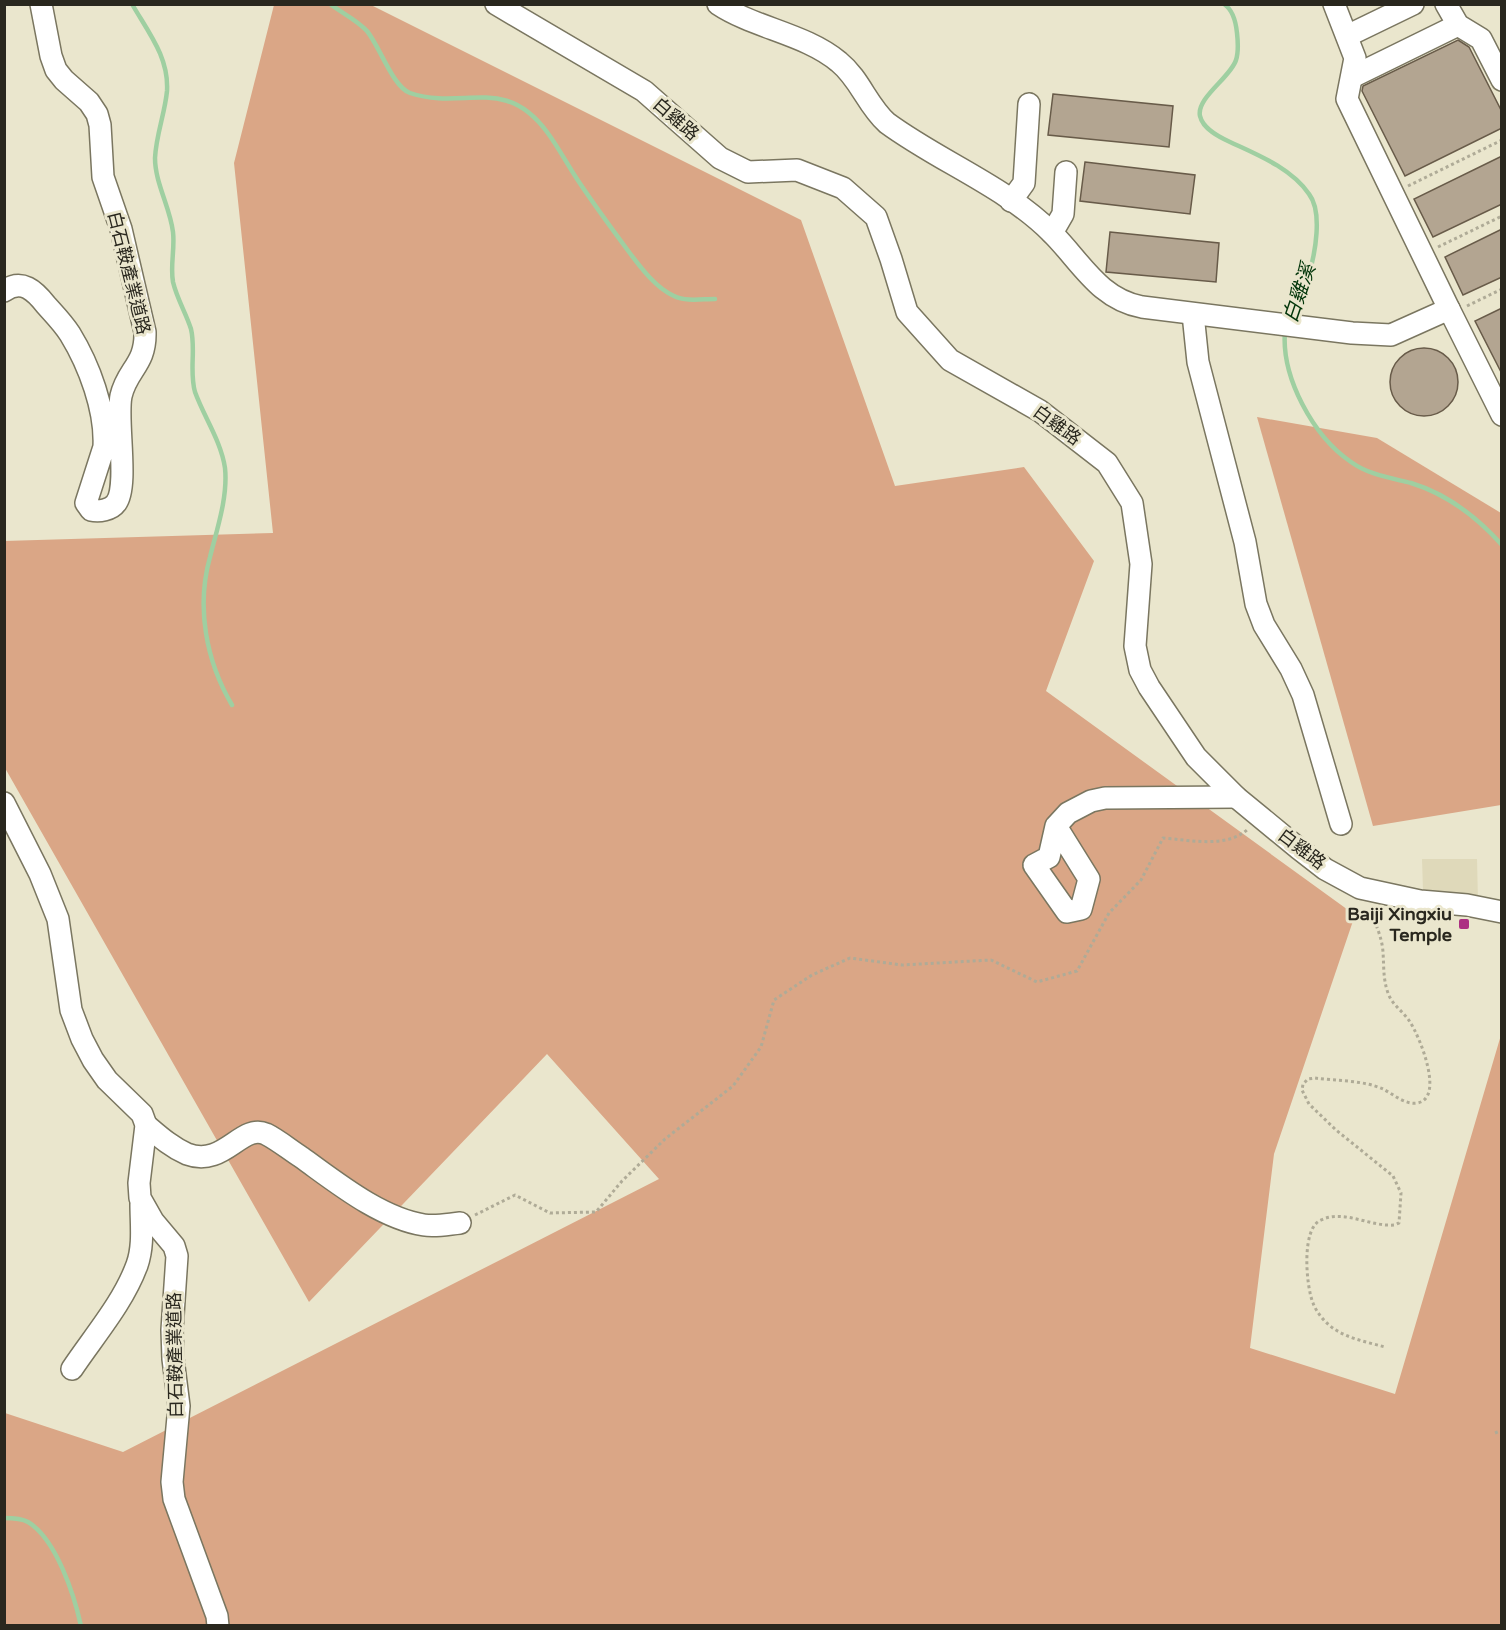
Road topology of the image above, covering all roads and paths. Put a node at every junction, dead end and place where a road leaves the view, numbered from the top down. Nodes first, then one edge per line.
1 (41, 4) edge
2 (496, 4) edge
3 (718, 4) edge
4 (1334, 4) edge
5 (1413, 4) edge
6 (1446, 4) edge
7 (1458, 25) junction
8 (1347, 36) junction
9 (1352, 77) junction
10 (1502, 80) edge
11 (1029, 104) dead end
12 (1502, 141) edge
13 (1066, 172) dead end
14 (1393, 193) junction
15 (1011, 201) junction
16 (1502, 216) edge
17 (1052, 233) junction
18 (1423, 254) junction
19 (1502, 289) edge
20 (4, 291) edge
21 (1450, 312) junction
22 (1193, 314) junction
23 (1501, 412) edge
24 (1236, 796) junction
25 (4, 803) edge
26 (1261, 817) junction
27 (1341, 824) dead end
28 (1056, 826) dead end
29 (1360, 888) junction
30 (1502, 912) edge
31 (146, 1125) junction
32 (140, 1198) junction
33 (460, 1223) joint
34 (1385, 1347) dead end
35 (72, 1369) dead end
36 (1502, 1430) edge
37 (1495, 1433) dead end
38 (218, 1626) edge

1 - 20 street, 白石鞍產業道路
2 - 24 street, 白雞路
3 - 15 street
4 - 8 street
5 - 8 street
6 - 7 street
7 - 9 street
7 - 10 street
8 - 9 street
9 - 14 street
11 - 15 street
12 - 14 path
13 - 17 street
14 - 18 street
15 - 17 street
16 - 18 path
17 - 22 street
18 - 21 street
19 - 21 path
21 - 22 street
21 - 23 street
22 - 27 street
24 - 26 street, 白雞路
24 - 28 street
25 - 31 street
26 - 29 street, 白雞路
26 - 33 path
29 - 30 street, 白雞路
29 - 34 path
31 - 32 street
31 - 33 street
32 - 35 street
32 - 38 street, 白石鞍產業道路
36 - 37 path

